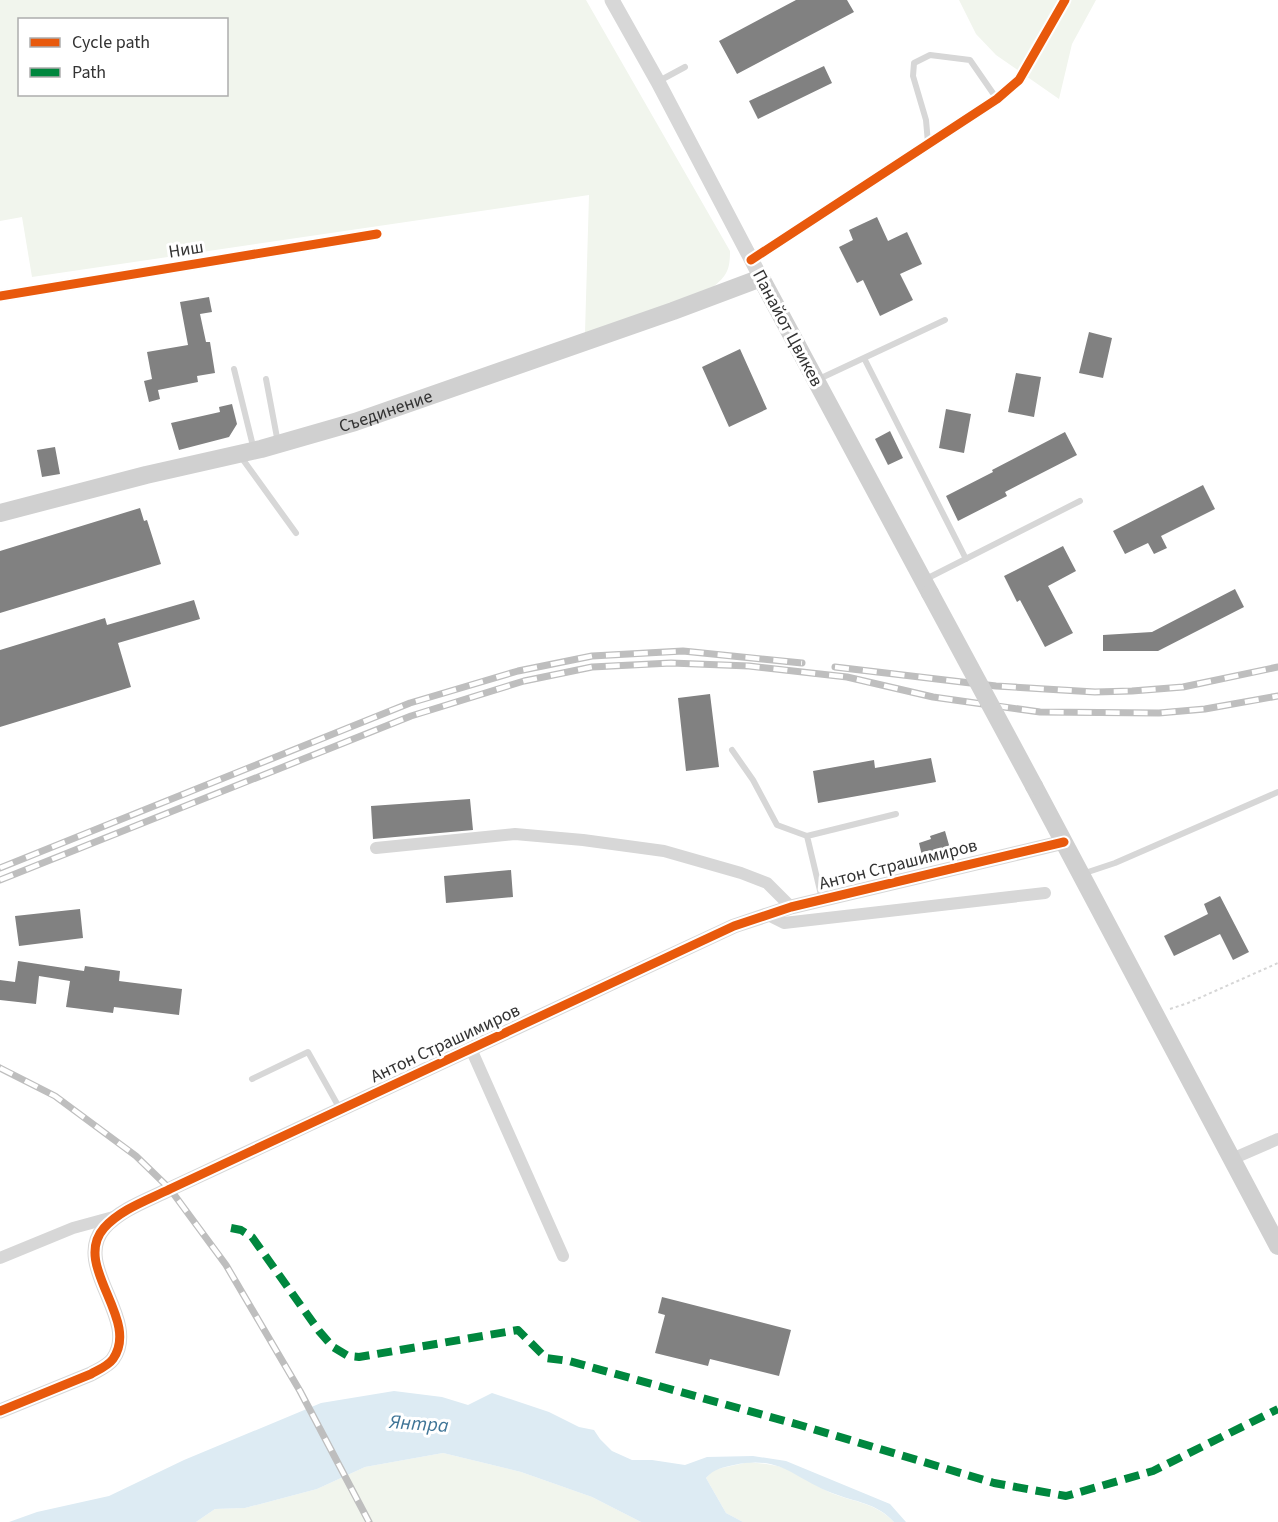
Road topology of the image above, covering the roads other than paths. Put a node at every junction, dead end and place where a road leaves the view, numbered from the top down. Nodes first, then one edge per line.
1 (612, 0) edge
2 (1065, 0) edge
3 (685, 67) dead end
4 (658, 82) junction
5 (997, 99) junction
6 (928, 143) junction
7 (377, 234) dead end
8 (751, 260) junction
9 (761, 278) junction
10 (0, 296) edge
11 (945, 320) dead end
12 (864, 358) junction
13 (234, 369) dead end
14 (266, 379) dead end
15 (816, 381) junction
16 (278, 444) junction
17 (246, 452) junction
18 (1080, 501) dead end
19 (0, 510) edge
20 (296, 533) dead end
21 (966, 559) junction
22 (926, 587) junction
23 (732, 750) dead end
24 (1278, 792) edge
25 (896, 814) dead end
26 (807, 836) junction
27 (1064, 842) junction
28 (376, 848) dead end
29 (1081, 874) junction
30 (1045, 893) dead end
31 (822, 900) junction
32 (791, 907) junction
33 (766, 914) junction
34 (471, 1049) junction
35 (252, 1079) dead end
36 (340, 1109) junction
37 (1278, 1138) edge
38 (1232, 1160) junction
39 (118, 1215) junction
40 (1276, 1238) edge
41 (563, 1256) dead end
42 (0, 1258) edge
43 (0, 1411) edge

1 - 4 street, Панайот Цвикев
2 - 5 street
3 - 4 lane
4 - 8 street, Панайот Цвикев
5 - 6 street
5 - 6 lane
6 - 8 street
7 - 10 street, Ниш
8 - 9 street, Панайот Цвикев
9 - 15 main road, Панайот Цвикев
9 - 16 main road, Съединение
11 - 12 lane
12 - 15 lane
12 - 21 lane
13 - 17 lane
14 - 16 lane
15 - 22 main road, Панайот Цвикев
16 - 17 main road, Съединение
17 - 19 main road, Съединение
17 - 20 lane
18 - 21 lane
21 - 22 lane
22 - 27 main road, Панайот Цвикев, bridge
23 - 26 lane
24 - 29 lane
25 - 26 lane
26 - 31 lane
27 - 29 main road, Панайот Цвикев
27 - 31 street, Антон Страшимиров
28 - 32 street
29 - 38 main road, Панайот Цвикев
30 - 33 street
31 - 32 street, Антон Страшимиров
32 - 33 street, Антон Страшимиров
33 - 34 street, Антон Страшимиров
34 - 36 street, Антон Страшимиров
34 - 41 street
35 - 36 lane
36 - 39 street, Антон Страшимиров
37 - 38 street
38 - 40 main road, Панайот Цвикев
39 - 42 street
39 - 43 street, Антон Страшимиров

